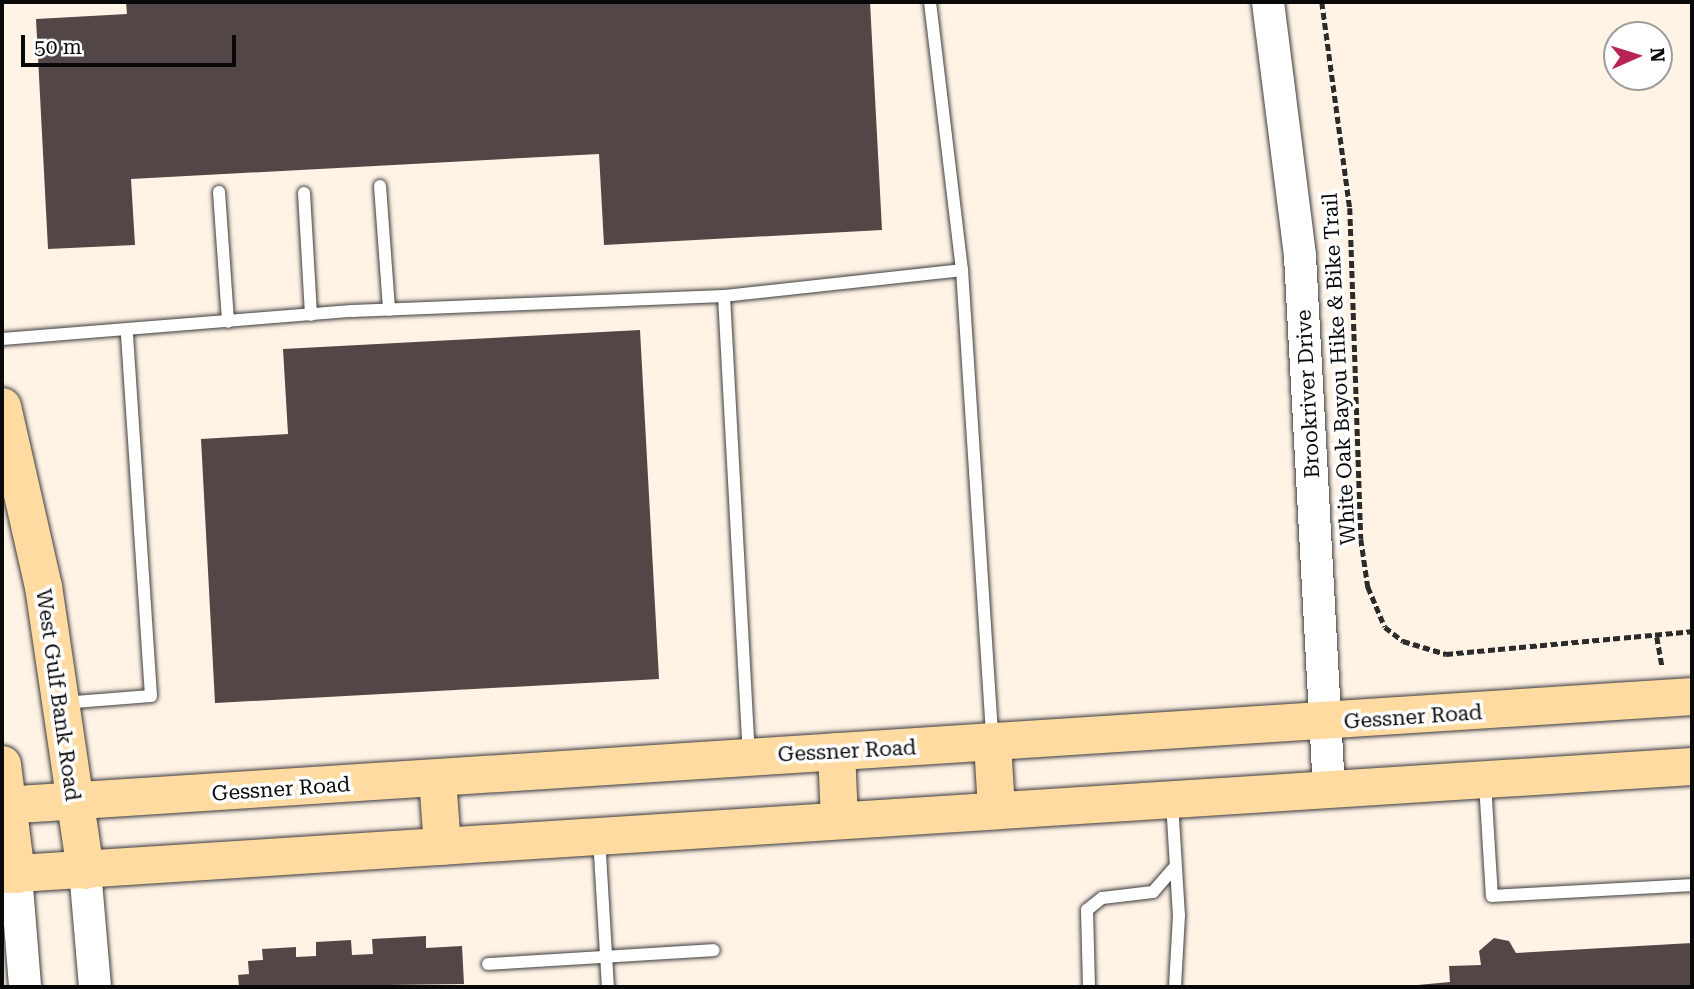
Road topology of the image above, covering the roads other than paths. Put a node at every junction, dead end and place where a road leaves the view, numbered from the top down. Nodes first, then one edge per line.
1 (930, 2) edge
2 (1268, 2) edge
3 (380, 186) dead end
4 (219, 192) dead end
5 (304, 193) dead end
6 (962, 270) junction
7 (724, 296) junction
8 (389, 310) junction
9 (311, 315) junction
10 (228, 323) junction
11 (127, 332) junction
12 (2, 339) edge
13 (2, 406) edge
14 (1678, 688) edge
15 (59, 703) junction
16 (1325, 723) junction
17 (992, 743) junction
18 (836, 751) junction
19 (749, 756) junction
20 (2, 764) edge
21 (1692, 766) edge
22 (437, 778) junction
23 (1485, 779) junction
24 (1329, 789) junction
25 (1171, 799) junction
26 (73, 803) junction
27 (5, 804) edge
28 (996, 809) junction
29 (839, 820) junction
30 (599, 836) junction
31 (442, 846) junction
32 (1173, 869) junction
33 (85, 870) junction
34 (9, 874) edge
35 (1692, 885) edge
36 (714, 950) dead end
37 (606, 957) junction
38 (488, 964) dead end
39 (25, 987) edge
40 (95, 987) edge
41 (608, 987) edge
42 (1089, 987) edge
43 (1175, 987) edge

1 - 6 lane
2 - 16 street, Brookriver Drive
3 - 8 lane
4 - 10 lane
5 - 9 lane
6 - 7 lane
6 - 17 lane
7 - 8 lane
7 - 19 lane
8 - 9 lane
9 - 10 lane
10 - 11 lane
11 - 12 lane
11 - 15 lane
13 - 15 main road, West Gulf Bank Road
14 - 16 main road, Gessner Road
15 - 26 main road, West Gulf Bank Road
16 - 17 main road, Gessner Road
16 - 24 street, Brookriver Drive
17 - 18 main road, Gessner Road
17 - 28 main road
18 - 19 main road, Gessner Road
18 - 29 main road
19 - 22 main road, Gessner Road
20 - 27 main road
21 - 23 main road
22 - 26 main road, Gessner Road
22 - 31 main road
23 - 24 main road
23 - 35 lane
24 - 25 main road
25 - 28 main road
25 - 32 lane
26 - 27 main road, Gessner Road
26 - 33 main road, West Gulf Bank Road
27 - 34 main road
28 - 29 main road
29 - 30 main road
30 - 31 main road
30 - 37 lane
31 - 33 main road
32 - 42 lane
32 - 43 lane
33 - 34 main road
33 - 40 street, West Gulf Bank Road
34 - 39 street
36 - 37 lane
37 - 38 lane
37 - 41 lane

